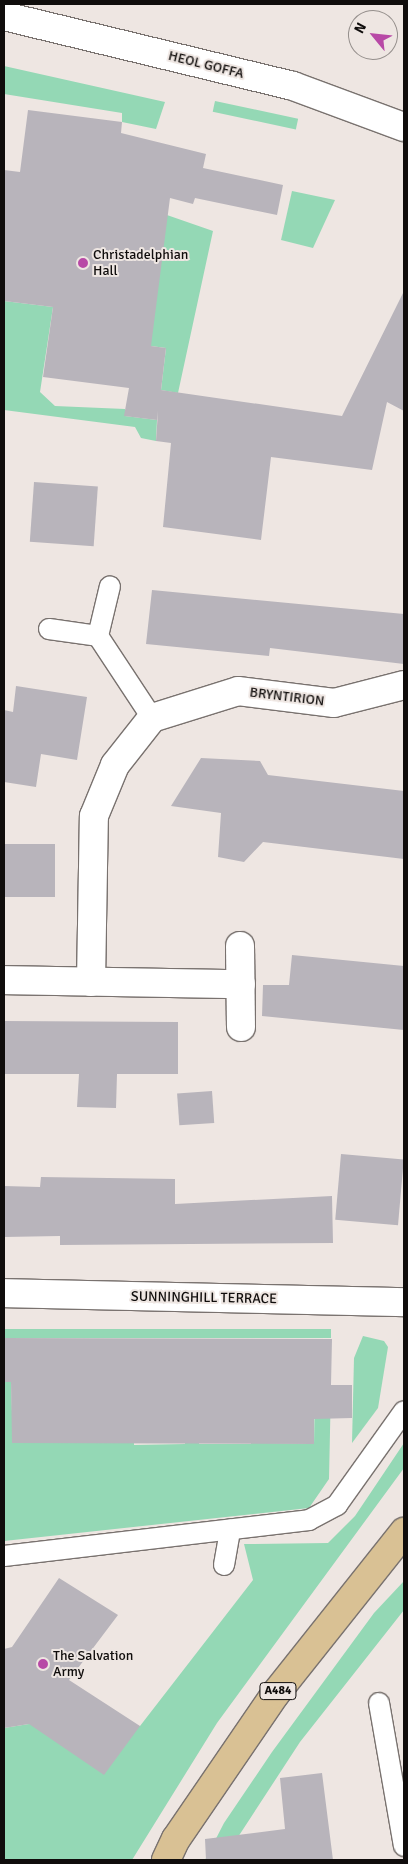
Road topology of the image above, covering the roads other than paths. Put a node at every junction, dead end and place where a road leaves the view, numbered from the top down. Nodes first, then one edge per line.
1 (4, 16) edge
2 (404, 127) edge
3 (110, 586) dead end
4 (48, 629) dead end
5 (98, 636) junction
6 (404, 685) edge
7 (152, 718) junction
8 (240, 946) dead end
9 (4, 980) edge
10 (90, 982) junction
11 (241, 984) junction
12 (240, 1027) dead end
13 (4, 1293) edge
14 (404, 1302) edge
15 (404, 1411) edge
16 (230, 1530) junction
17 (404, 1532) edge
18 (4, 1556) edge
19 (224, 1565) dead end
20 (379, 1703) dead end
21 (404, 1846) edge
22 (166, 1860) edge

1 - 2 street, HEOL GOFFA
3 - 5 lane
4 - 5 lane
5 - 7 lane
6 - 7 street, BRYNTIRION
7 - 10 street
8 - 11 street
9 - 10 street
10 - 11 street
11 - 12 street
13 - 14 street, SUNNINGHILL TERRACE
15 - 16 lane
16 - 18 lane
16 - 19 lane
17 - 22 main road, A484
20 - 21 lane

